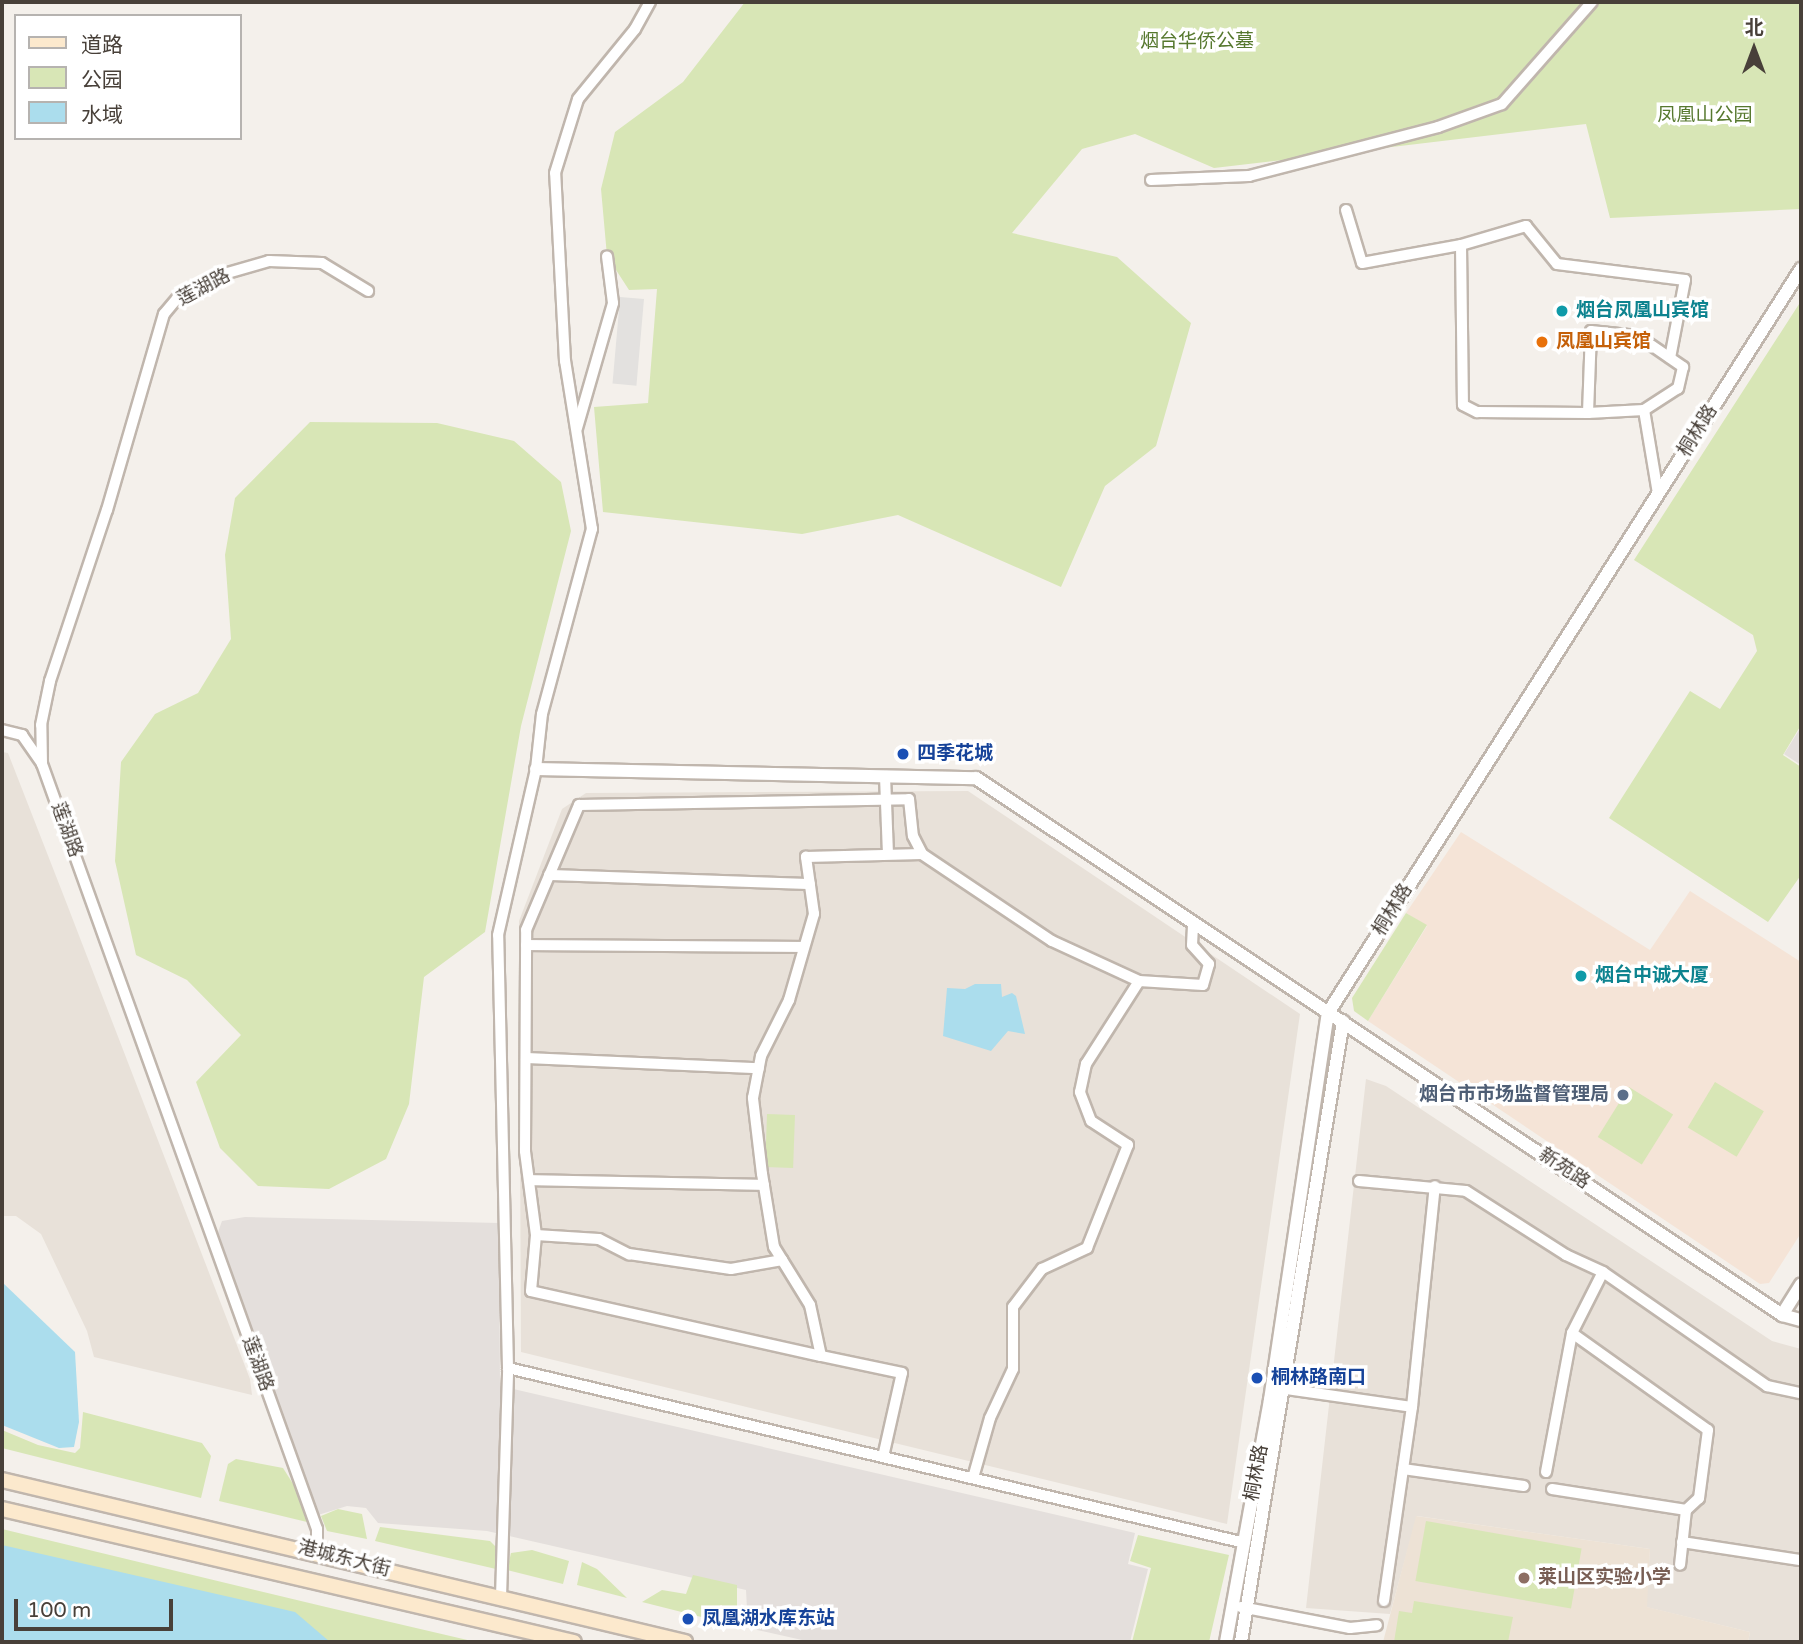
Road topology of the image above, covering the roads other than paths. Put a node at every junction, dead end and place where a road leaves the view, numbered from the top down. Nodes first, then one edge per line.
1 (650, 2) edge
2 (1592, 2) edge
3 (1151, 180) dead end
4 (1346, 210) dead end
5 (1461, 245) junction
6 (607, 256) dead end
7 (1801, 268) edge
8 (368, 291) dead end
9 (1670, 358) junction
10 (1644, 410) junction
11 (1588, 413) junction
12 (576, 431) junction
13 (1658, 494) junction
14 (2, 730) edge
15 (42, 764) junction
16 (536, 769) junction
17 (885, 776) junction
18 (886, 799) junction
19 (888, 853) junction
20 (922, 854) junction
21 (549, 875) junction
22 (810, 884) junction
23 (1193, 923) junction
24 (526, 945) junction
25 (803, 947) junction
26 (1139, 981) junction
27 (1328, 1013) junction
28 (1343, 1021) junction
29 (526, 1058) junction
30 (759, 1068) junction
31 (529, 1180) junction
32 (1359, 1181) dead end
33 (764, 1185) junction
34 (1435, 1186) junction
35 (536, 1235) junction
36 (782, 1260) junction
37 (1603, 1272) junction
38 (1801, 1284) edge
39 (1782, 1315) junction
40 (1801, 1320) edge
41 (1572, 1333) junction
42 (821, 1356) junction
43 (508, 1368) junction
44 (1286, 1389) junction
45 (1801, 1393) edge
46 (1412, 1407) junction
47 (883, 1457) junction
48 (1403, 1469) junction
49 (1546, 1472) dead end
50 (973, 1478) junction
51 (2, 1479) edge
52 (1524, 1486) dead end
53 (1552, 1489) dead end
54 (2, 1509) edge
55 (1686, 1510) junction
56 (1682, 1542) junction
57 (1245, 1543) junction
58 (317, 1552) junction
59 (1800, 1560) edge
60 (1680, 1565) dead end
61 (501, 1597) junction
62 (1384, 1601) dead end
63 (1235, 1606) junction
64 (1249, 1609) junction
65 (1377, 1625) dead end
66 (574, 1642) edge
67 (685, 1642) edge
68 (1226, 1642) edge
69 (1241, 1642) edge

1 - 12 street
2 - 3 street
4 - 5 street
5 - 9 street
5 - 11 street
6 - 12 street
7 - 13 street, 桐林路
8 - 15 street, 莲湖路
9 - 10 street
9 - 11 street
10 - 11 street
10 - 13 street
12 - 16 street
13 - 27 street, 桐林路
14 - 15 street
15 - 58 street, 莲湖路
16 - 17 street, 新苑路
16 - 43 street
17 - 18 street
17 - 23 street, 新苑路
18 - 19 street
18 - 20 street
18 - 21 street
19 - 20 street
19 - 22 street
20 - 26 street
21 - 22 street
21 - 24 street
22 - 25 street
23 - 26 street
23 - 27 street, 新苑路
24 - 25 street
24 - 29 street
25 - 30 street
26 - 50 street
27 - 28 street, 新苑路
27 - 57 street, 桐林路
28 - 39 street, 新苑路
28 - 44 street, 桐林路
29 - 30 street
29 - 31 street
30 - 33 street
31 - 33 street
31 - 35 street
32 - 34 street
33 - 36 street
34 - 37 street
34 - 46 street
35 - 36 street
35 - 42 street
36 - 42 street
37 - 41 street
37 - 45 street
38 - 39 street
39 - 40 street, 新苑路
41 - 49 street
41 - 55 street
42 - 47 street
43 - 47 street
43 - 61 street
44 - 46 street
44 - 64 street, 桐林路
46 - 48 street
47 - 50 street
48 - 52 street
48 - 62 street
50 - 57 street
51 - 58 main road, 港城东大街
53 - 55 street
54 - 66 main road, 港城东大街
55 - 56 street
56 - 59 street
56 - 60 street
57 - 63 street, 桐林路
58 - 61 main road, 港城东大街
61 - 67 main road, 港城东大街
63 - 64 street
63 - 68 street, 桐林路
64 - 65 street
64 - 69 street, 桐林路

